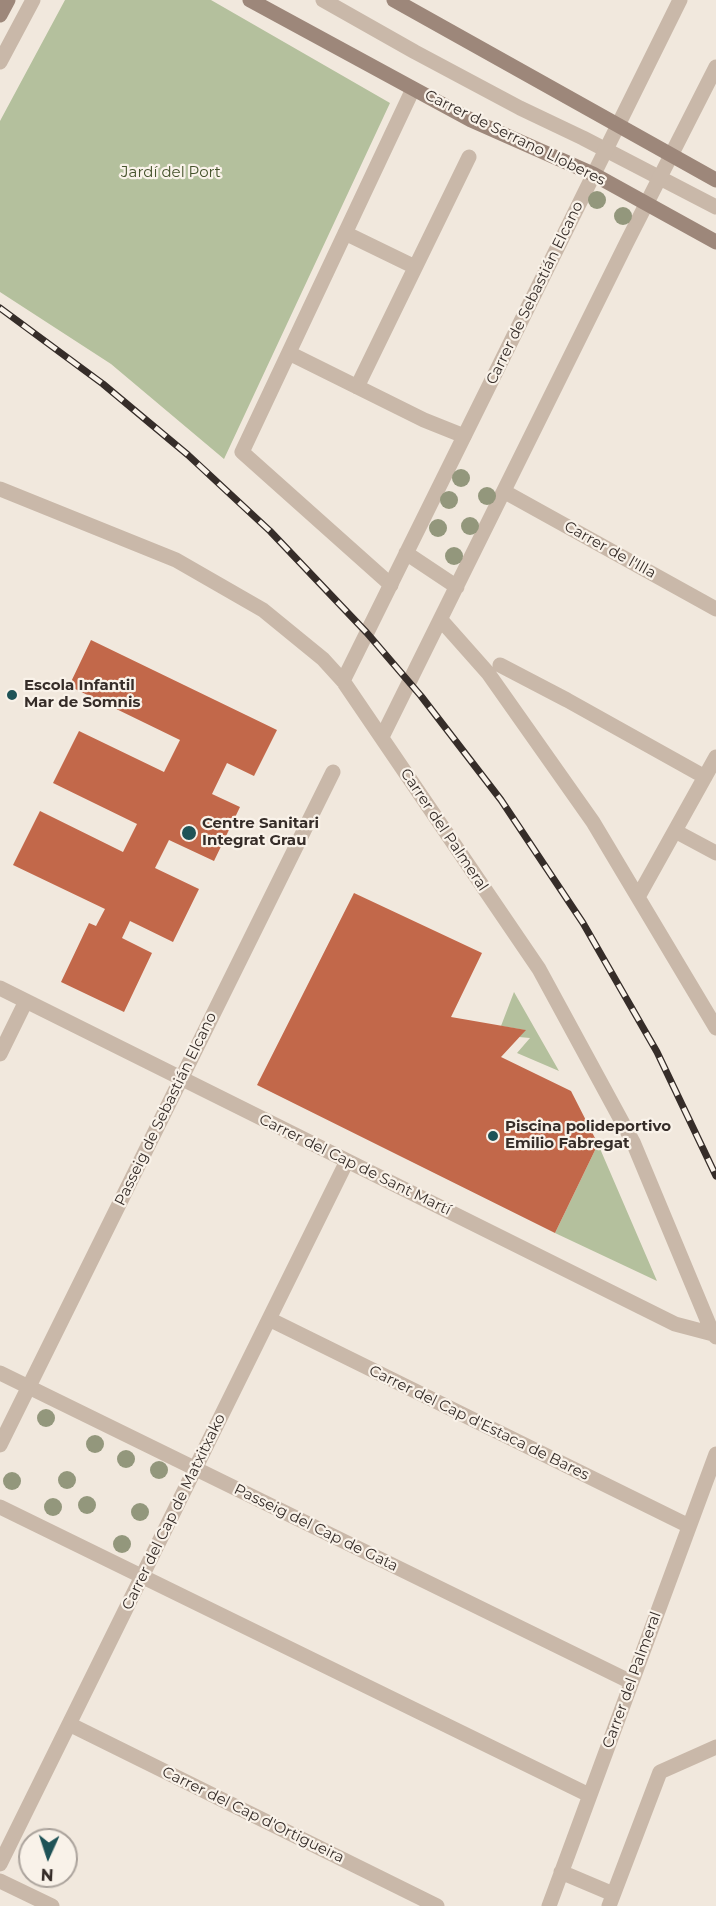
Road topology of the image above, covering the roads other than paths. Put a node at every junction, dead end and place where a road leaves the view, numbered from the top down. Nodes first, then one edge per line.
1 (33, 0) edge
2 (250, 0) edge
3 (323, 0) edge
4 (393, 0) edge
5 (680, 0) edge
6 (0, 62) edge
7 (716, 67) edge
8 (413, 89) junction
9 (618, 125) junction
10 (606, 149) junction
11 (672, 156) junction
12 (469, 157) dead end
13 (593, 174) junction
14 (660, 178) junction
15 (716, 180) edge
16 (648, 204) junction
17 (716, 207) edge
18 (345, 233) junction
19 (716, 242) edge
20 (415, 267) junction
21 (289, 353) junction
22 (357, 387) junction
23 (464, 436) junction
24 (0, 489) edge
25 (505, 492) junction
26 (406, 553) junction
27 (391, 585) junction
28 (457, 587) junction
29 (716, 609) edge
30 (441, 620) junction
31 (500, 665) dead end
32 (343, 681) junction
33 (382, 737) junction
34 (716, 758) edge
35 (333, 772) dead end
36 (705, 777) junction
37 (675, 831) junction
38 (716, 853) edge
39 (638, 897) junction
40 (0, 988) edge
41 (26, 1001) junction
42 (716, 1028) edge
43 (0, 1054) edge
44 (182, 1078) junction
45 (347, 1161) junction
46 (269, 1319) junction
47 (714, 1336) edge
48 (0, 1373) edge
49 (29, 1388) junction
50 (0, 1445) edge
51 (716, 1454) edge
52 (195, 1469) junction
53 (0, 1507) edge
54 (689, 1526) junction
55 (142, 1576) junction
56 (631, 1682) junction
57 (69, 1724) junction
58 (716, 1747) edge
59 (590, 1795) junction
60 (0, 1864) edge
61 (561, 1872) junction
62 (0, 1881) edge
63 (611, 1900) edge
64 (52, 1906) edge
65 (437, 1906) edge
66 (549, 1906) edge

1 - 6 street
2 - 8 street, Carrer de Serrano Lloberes
3 - 10 street, Carrer de Serrano Lloberes
4 - 9 street
5 - 9 street, Carrer de Sebastián Elcano
7 - 11 street
8 - 13 street, Carrer de Serrano Lloberes
8 - 18 street
9 - 10 street, Carrer de Sebastián Elcano
9 - 11 street
10 - 13 street, Carrer de Sebastián Elcano
10 - 14 street, Carrer de Serrano Lloberes
11 - 14 street
11 - 15 street
12 - 20 street
13 - 16 street, Carrer de Serrano Lloberes
13 - 23 street, Carrer de Sebastián Elcano
14 - 16 street
14 - 17 street, Carrer de Serrano Lloberes
16 - 19 street, Carrer de Serrano Lloberes
16 - 25 street
18 - 20 street
18 - 21 street
20 - 22 street
21 - 22 street
21 - 27 street
22 - 23 street
23 - 26 street, Carrer de Sebastián Elcano
24 - 32 street, Carrer del Palmeral
25 - 28 street
25 - 29 street, Carrer de l'Illa
26 - 27 street, Carrer de Sebastián Elcano
26 - 28 street
27 - 32 street, Carrer de Sebastián Elcano
28 - 30 street
30 - 33 street
30 - 39 street
31 - 36 street
32 - 33 street, Carrer del Palmeral
33 - 47 street, Carrer del Palmeral
34 - 36 street
35 - 44 street, Passeig de Sebastián Elcano
36 - 37 street
37 - 38 street
37 - 39 street
39 - 42 street
40 - 41 street, Carrer del Cap de Sant Martí
41 - 43 street
41 - 44 street, Carrer del Cap de Sant Martí
44 - 45 street, Carrer del Cap de Sant Martí
44 - 49 street, Passeig de Sebastián Elcano
45 - 46 street, Carrer del Cap de Matxitxako
45 - 47 street, Carrer del Cap de Sant Martí
46 - 52 street, Carrer del Cap de Matxitxako
46 - 54 street, Carrer del Cap d'Estaca de Bares
48 - 49 street, Passeig del Cap de Gata
49 - 50 street, Passeig de Sebastián Elcano
49 - 52 street, Passeig del Cap de Gata
51 - 54 street, Carrer del Palmeral
52 - 55 street, Carrer del Cap de Matxitxako
52 - 56 street, Passeig del Cap de Gata
53 - 55 street
54 - 56 street, Carrer del Palmeral
55 - 57 street, Carrer del Cap de Matxitxako
55 - 59 street
56 - 59 street, Carrer del Palmeral
57 - 60 street, Carrer del Cap de Matxitxako
57 - 65 street, Carrer del Cap d'Ortigueira
58 - 63 street
59 - 61 street, Carrer del Palmeral
61 - 63 street
61 - 66 street, Carrer del Palmeral
62 - 64 street

